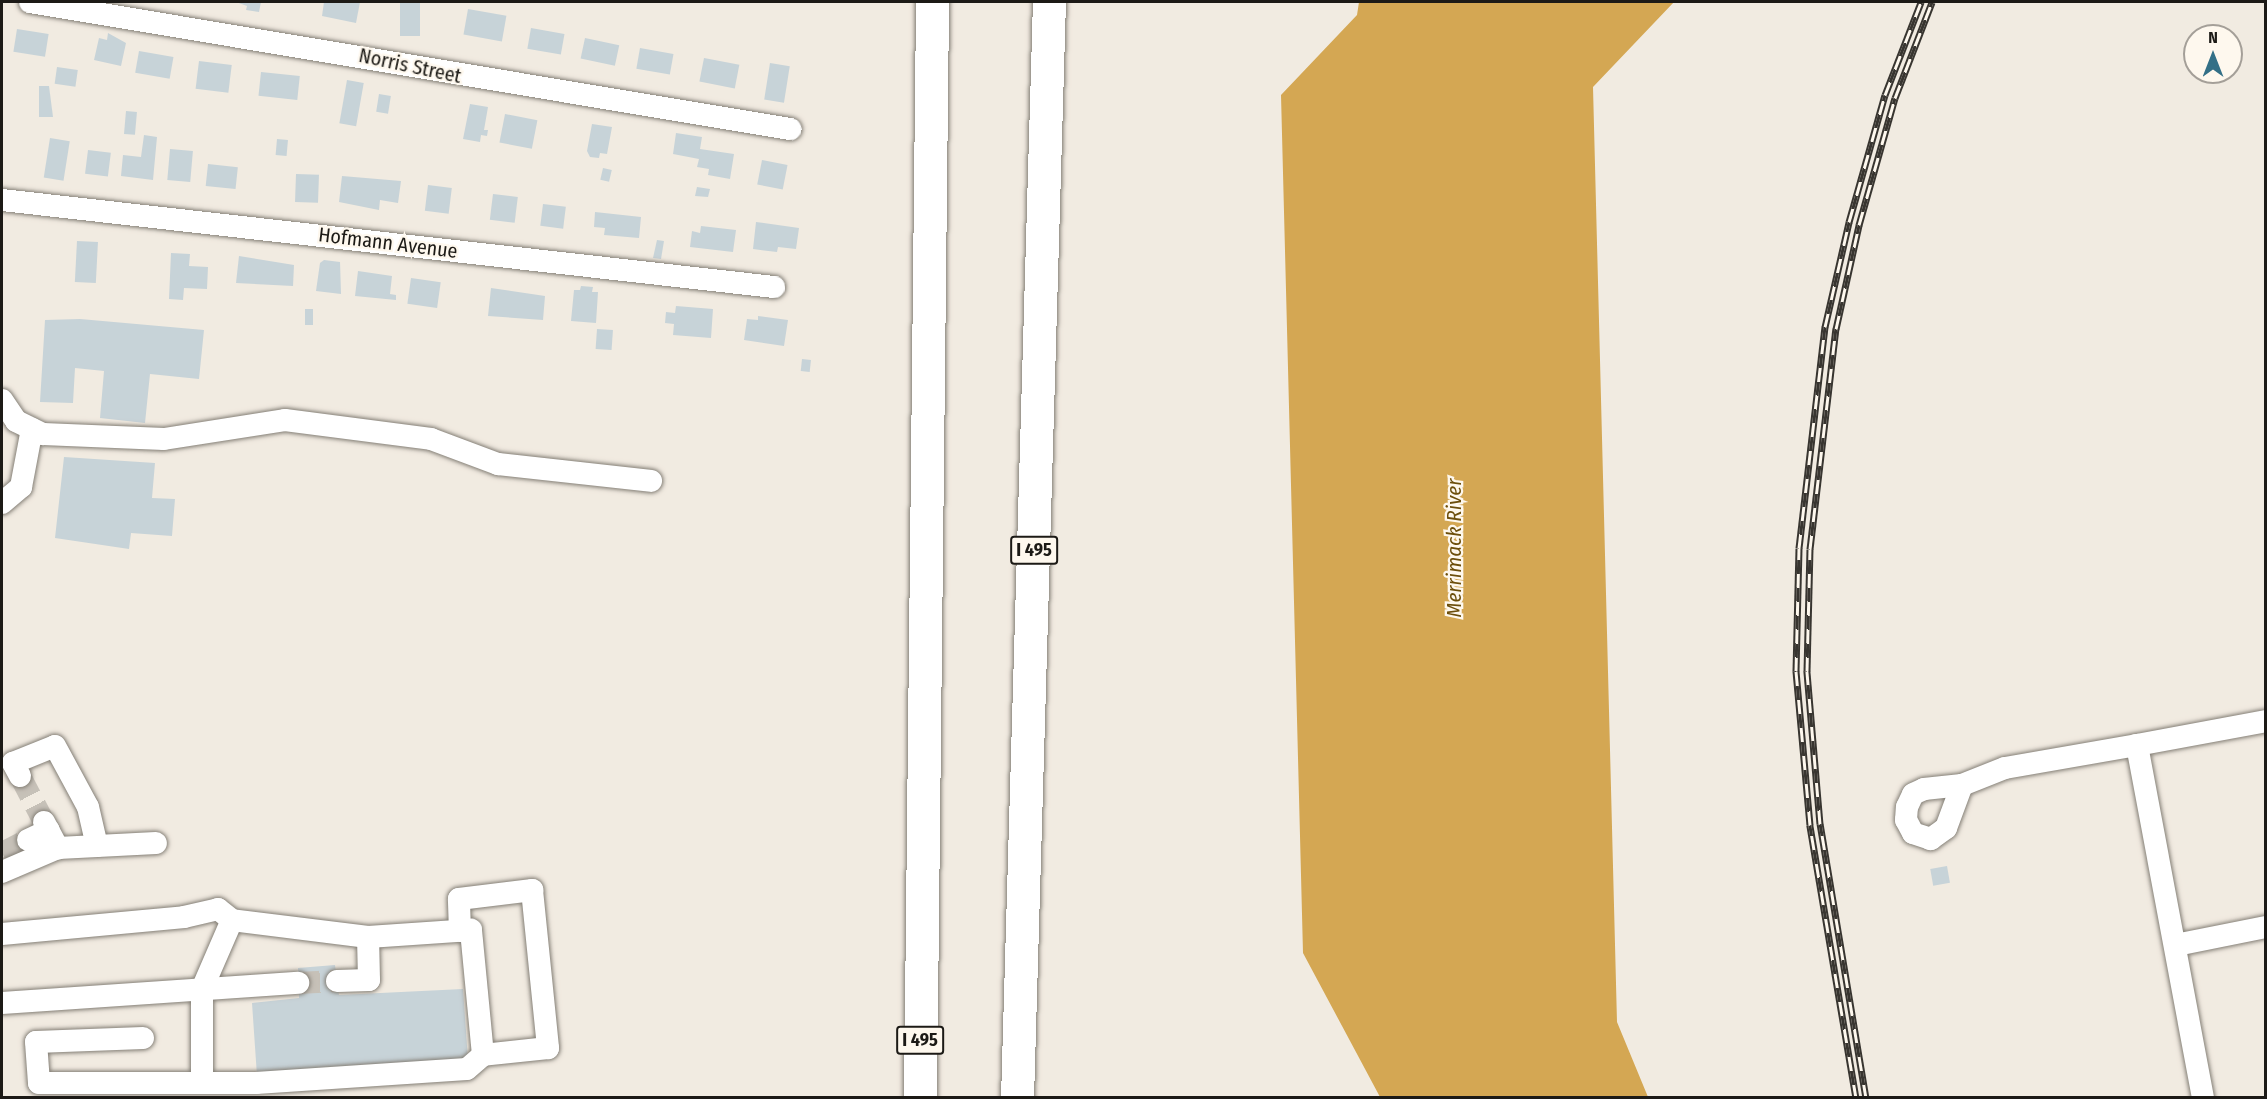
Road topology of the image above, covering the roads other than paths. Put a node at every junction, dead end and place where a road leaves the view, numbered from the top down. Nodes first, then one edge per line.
1 (30, 2) edge
2 (932, 2) edge
3 (1049, 2) edge
4 (790, 129) dead end
5 (2, 200) edge
6 (774, 287) dead end
7 (2, 400) edge
8 (32, 429) junction
9 (651, 481) dead end
10 (2, 503) edge
11 (2265, 721) edge
12 (2137, 745) junction
13 (20, 776) dead end
14 (1962, 785) dead end
15 (50, 833) junction
16 (28, 840) tunnel mouth
17 (156, 843) dead end
18 (97, 846) junction
19 (2, 872) edge
20 (232, 920) junction
21 (2265, 927) edge
22 (460, 931) junction
23 (2, 934) edge
24 (368, 938) junction
25 (2176, 945) junction
26 (337, 981) tunnel mouth
27 (298, 983) tunnel mouth
28 (920, 983) junction
29 (202, 989) junction
30 (2, 1003) edge
31 (143, 1038) dead end
32 (483, 1055) junction
33 (202, 1082) junction
34 (909, 1098) edge
35 (920, 1098) edge
36 (1017, 1098) edge
37 (2203, 1098) edge

1 - 4 street, Norris Street
2 - 28 highway, I 495
3 - 36 highway, I 495
5 - 6 street, Hofmann Avenue
7 - 8 street
8 - 9 street
8 - 10 street
11 - 12 street
12 - 14 street
12 - 25 street
13 - 18 street
15 - 16 street
15 - 18 street
15 - 19 street
17 - 18 street
20 - 23 street
20 - 24 street
20 - 29 street
21 - 25 street
22 - 24 street
22 - 32 street
22 - 32 street
24 - 26 street
25 - 37 street
27 - 29 street
28 - 34 highway
28 - 35 highway, I 495
29 - 30 street
29 - 33 street
31 - 33 street
32 - 33 street

